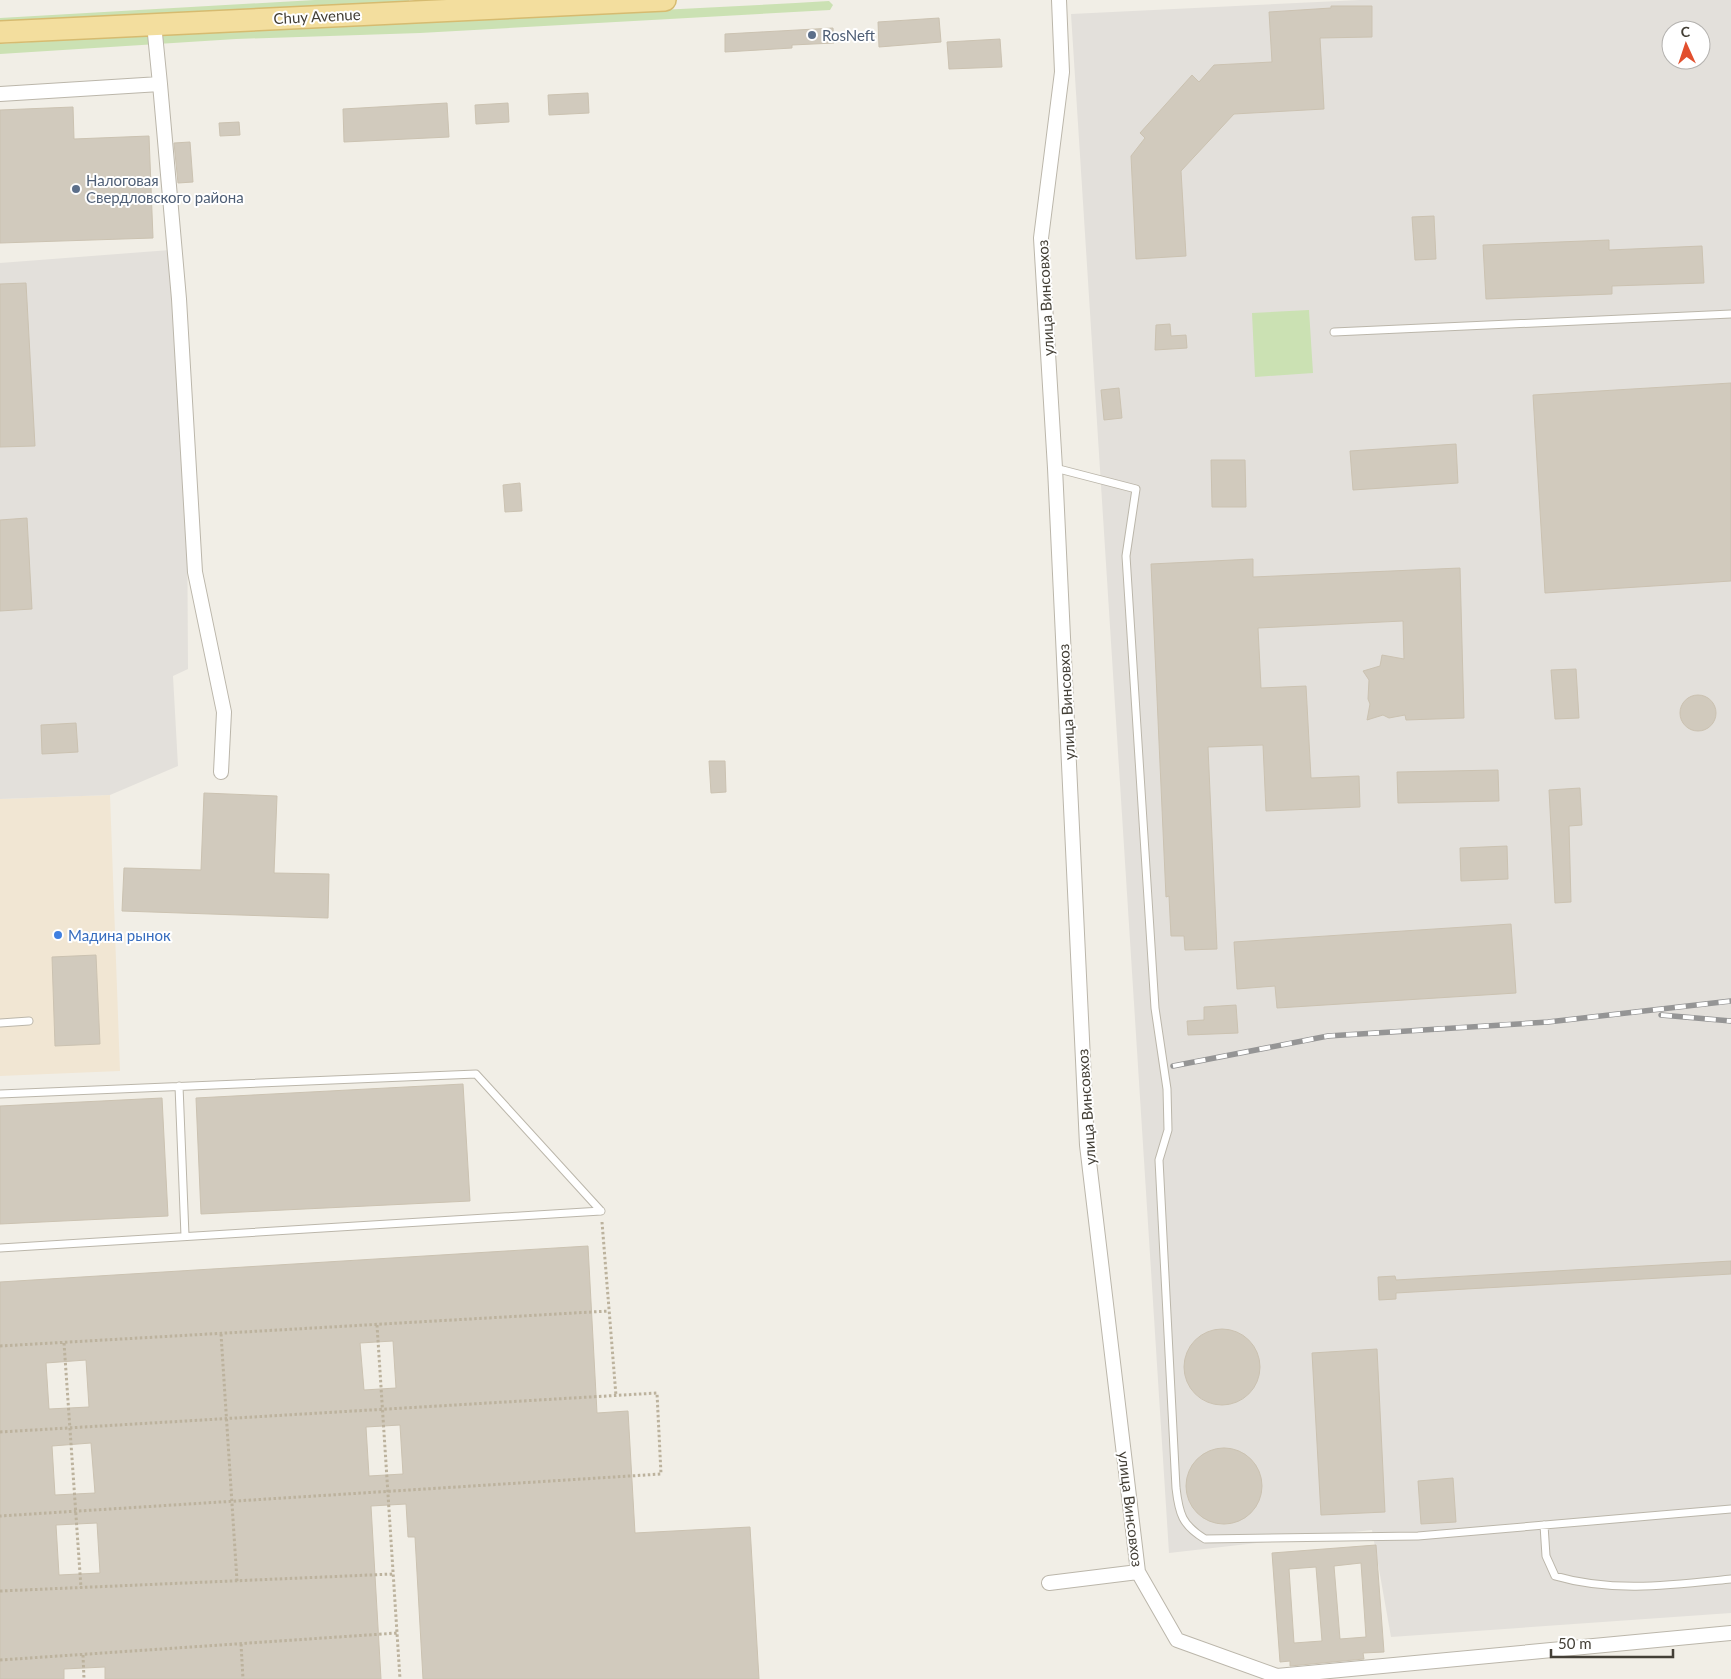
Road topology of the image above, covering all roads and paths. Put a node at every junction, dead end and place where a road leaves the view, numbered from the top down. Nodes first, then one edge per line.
1 (665, 0) edge
2 (1059, 0) edge
3 (154, 24) junction
4 (0, 32) edge
5 (160, 84) junction
6 (0, 94) edge
7 (1731, 314) edge
8 (1334, 332) dead end
9 (1055, 468) junction
10 (221, 772) dead end
11 (29, 1021) dead end
12 (0, 1023) edge
13 (179, 1086) junction
14 (0, 1094) edge
15 (601, 1211) junction
16 (185, 1236) junction
17 (0, 1248) edge
18 (610, 1311) junction
19 (377, 1325) junction
20 (221, 1334) junction
21 (64, 1343) junction
22 (0, 1346) edge
23 (616, 1396) junction
24 (382, 1409) junction
25 (226, 1418) junction
26 (70, 1428) junction
27 (0, 1432) edge
28 (388, 1491) junction
29 (232, 1502) junction
30 (1731, 1509) edge
31 (75, 1511) junction
32 (0, 1516) edge
33 (1544, 1525) junction
34 (1138, 1572) junction
35 (393, 1574) junction
36 (1731, 1579) edge
37 (237, 1581) junction
38 (1049, 1583) dead end
39 (81, 1588) junction
40 (0, 1592) edge
41 (1731, 1633) edge
42 (397, 1634) junction
43 (241, 1644) junction
44 (83, 1655) junction
45 (0, 1660) edge
46 (84, 1679) edge
47 (243, 1679) edge
48 (400, 1679) edge

1 - 3 main road, Chuy Avenue
2 - 9 street, улица Винсовхоз
3 - 4 main road, Chuy Avenue
3 - 5 street
5 - 6 street
5 - 10 street
7 - 8 lane
9 - 33 lane
9 - 34 street, улица Винсовхоз
11 - 12 lane
13 - 14 lane
13 - 15 lane
13 - 16 lane
15 - 16 lane
15 - 18 path
16 - 17 lane
18 - 19 path
18 - 23 path
19 - 20 path
19 - 24 path
20 - 21 path
20 - 25 path
21 - 22 path
21 - 26 path
23 - 24 path
23 - 28 path
24 - 25 path
24 - 28 path
25 - 26 path
25 - 29 path
26 - 27 path
26 - 31 path
28 - 29 path
28 - 35 path
29 - 31 path
29 - 37 path
30 - 33 lane
31 - 32 path
31 - 39 path
33 - 36 lane
34 - 38 street
34 - 41 street, улица Винсовхоз
35 - 37 path
35 - 42 path
37 - 39 path
39 - 40 path
42 - 43 path
42 - 48 path
43 - 44 path
43 - 47 path
44 - 45 path
44 - 46 path

